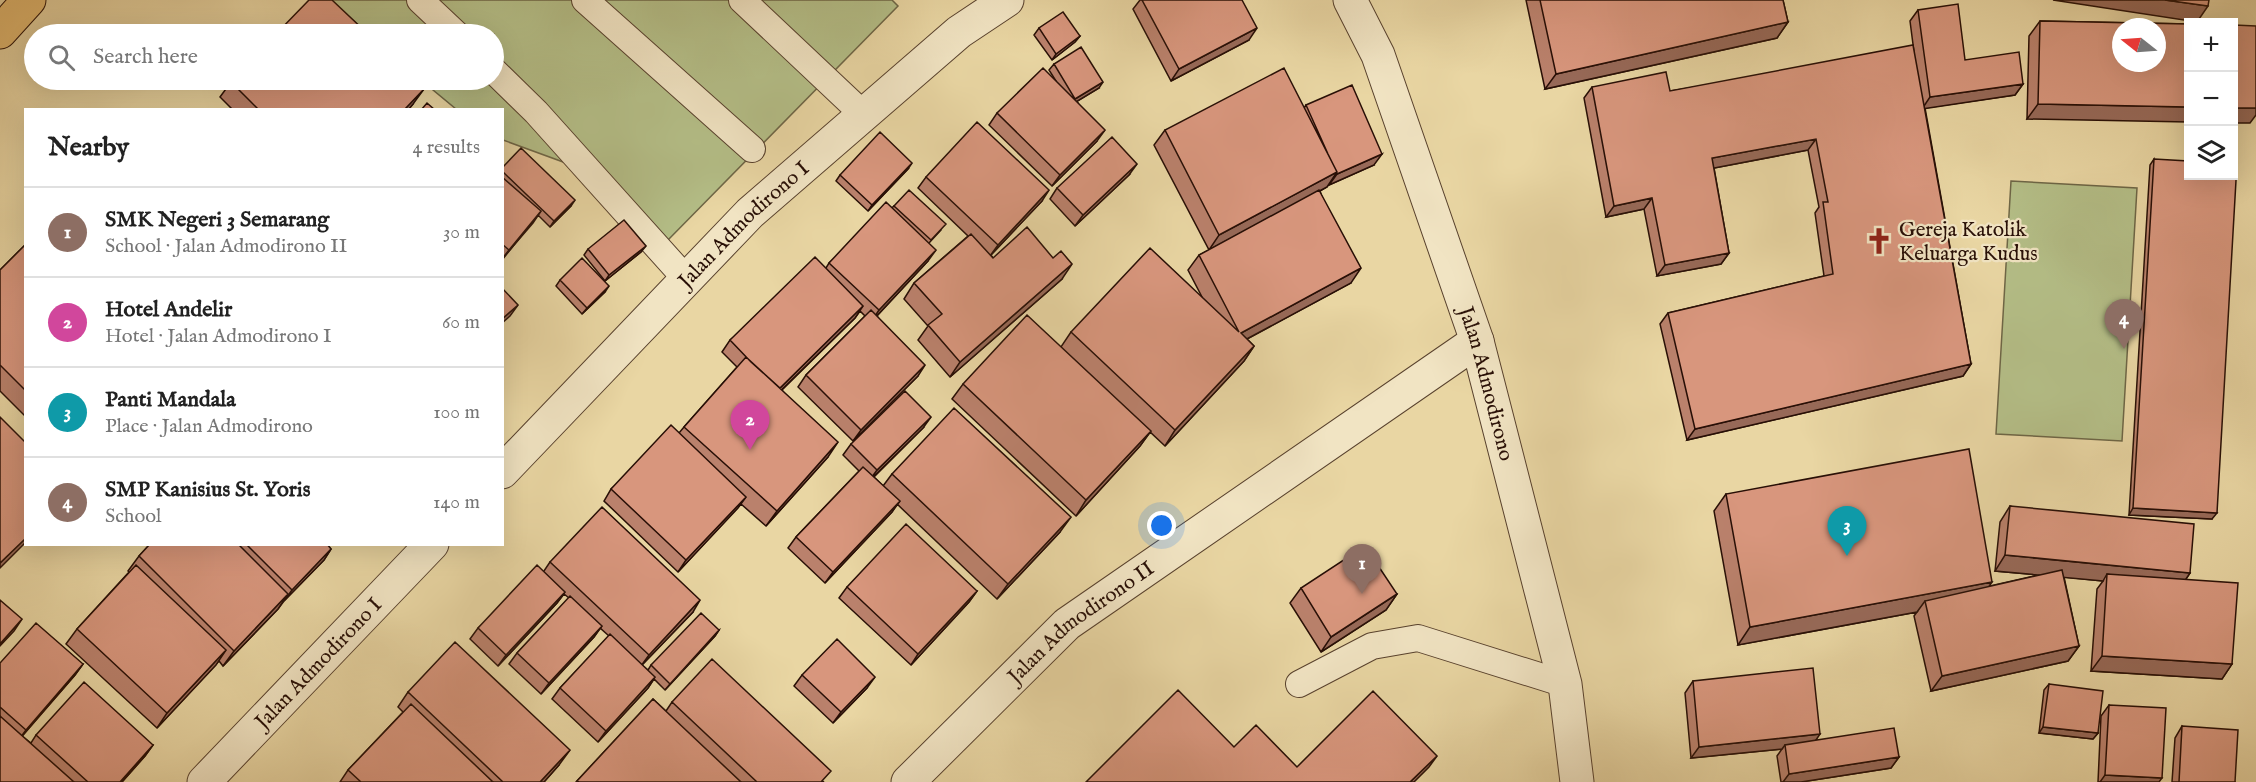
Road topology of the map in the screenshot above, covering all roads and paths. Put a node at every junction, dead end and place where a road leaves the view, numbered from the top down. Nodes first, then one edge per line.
1 (29, 0) edge
2 (420, 0) edge
3 (585, 0) edge
4 (742, 0) edge
5 (1007, 0) edge
6 (1350, 0) edge
7 (445, 24) edge
8 (0, 32) edge
9 (504, 81) edge
10 (864, 115) junction
11 (753, 149) dead end
12 (687, 280) junction
13 (1477, 341) junction
14 (504, 469) edge
15 (430, 546) edge
16 (1299, 684) dead end
17 (1565, 684) junction
18 (204, 782) edge
19 (908, 782) edge
20 (1577, 782) edge

1 - 8 main road
2 - 7 lane
3 - 11 lane
4 - 10 lane
5 - 10 street, Jalan Admodirono I
6 - 13 street, Jalan Admodirono
9 - 12 lane
10 - 12 street, Jalan Admodirono I
12 - 14 street, Jalan Admodirono I
13 - 17 street, Jalan Admodirono
13 - 19 street, Jalan Admodirono II
15 - 18 street, Jalan Admodirono I
16 - 17 lane
17 - 20 street, Jalan Admodirono

